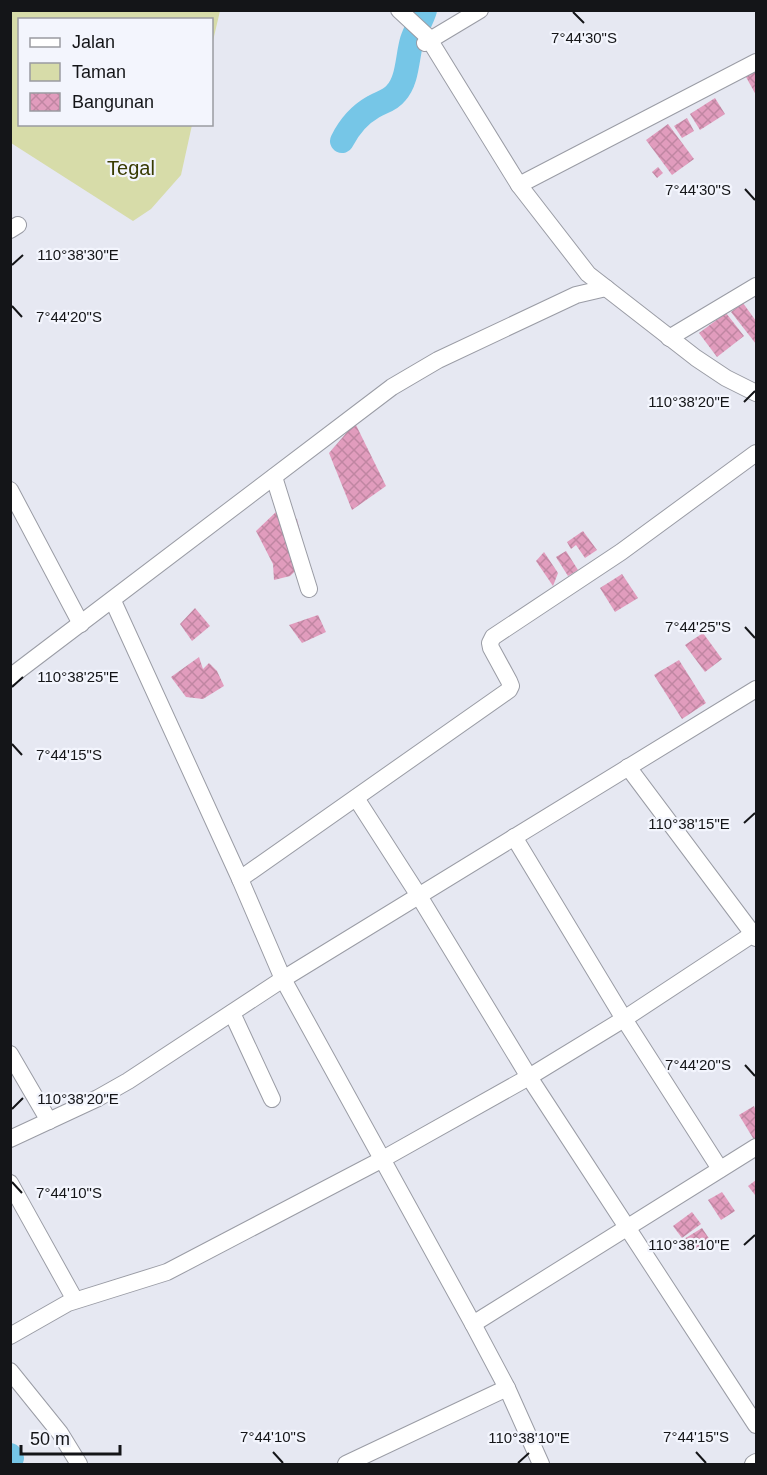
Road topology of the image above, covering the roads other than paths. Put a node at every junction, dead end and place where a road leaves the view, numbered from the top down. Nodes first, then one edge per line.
1 (399, 10) edge
2 (480, 10) edge
3 (427, 42) junction
4 (756, 62) edge
5 (519, 185) junction
6 (756, 286) edge
7 (606, 288) junction
8 (669, 338) junction
9 (756, 393) edge
10 (756, 453) edge
11 (274, 477) junction
12 (10, 490) edge
13 (309, 589) dead end
14 (113, 601) junction
15 (81, 624) junction
16 (10, 677) edge
17 (756, 689) edge
18 (628, 767) junction
19 (356, 798) junction
20 (514, 837) junction
21 (240, 879) junction
22 (419, 896) junction
23 (755, 935) edge
24 (283, 979) junction
25 (232, 1013) junction
26 (624, 1019) junction
27 (10, 1054) edge
28 (529, 1077) junction
29 (272, 1099) dead end
30 (50, 1121) junction
31 (10, 1139) edge
32 (756, 1147) edge
33 (381, 1160) junction
34 (720, 1169) junction
35 (10, 1183) edge
36 (627, 1227) junction
37 (75, 1300) junction
38 (473, 1324) junction
39 (10, 1336) edge
40 (10, 1371) edge
41 (507, 1388) junction
42 (756, 1425) edge
43 (79, 1464) edge
44 (346, 1464) edge
45 (541, 1464) edge

1 - 3 street
2 - 3 street
3 - 5 street
4 - 5 street
5 - 7 street
6 - 8 street
7 - 8 street
7 - 11 street
8 - 9 street
10 - 19 street
11 - 13 street
11 - 14 street
12 - 15 street
14 - 15 street
14 - 21 street
15 - 16 street
17 - 18 street
18 - 20 street
18 - 23 street
19 - 21 street
19 - 22 street
20 - 22 street
20 - 26 street
21 - 24 street
22 - 24 street
22 - 28 street
23 - 26 street
24 - 25 street
24 - 33 street
25 - 29 street
25 - 30 street
26 - 28 street
26 - 34 street
27 - 30 street
28 - 33 street
28 - 36 street
30 - 31 street
32 - 34 street
33 - 37 street
33 - 38 street
34 - 36 street
35 - 37 street
36 - 38 street
36 - 42 street
37 - 39 street
38 - 41 street
40 - 43 street
41 - 44 street
41 - 45 street

